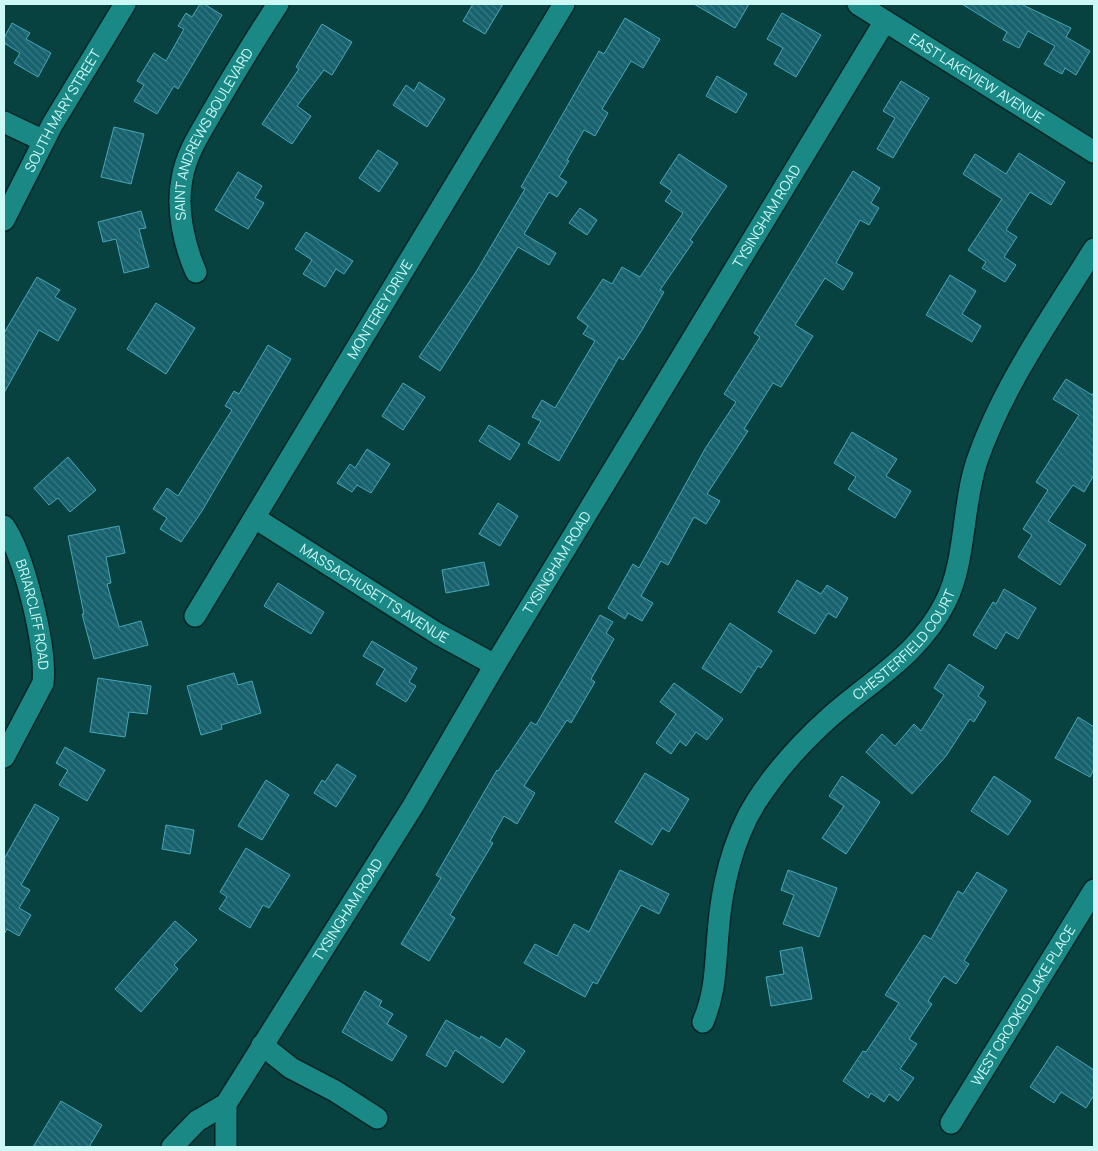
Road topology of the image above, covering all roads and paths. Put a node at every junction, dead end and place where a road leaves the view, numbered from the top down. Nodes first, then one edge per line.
1 (125, 4) edge
2 (278, 4) edge
3 (564, 4) edge
4 (860, 4) edge
5 (886, 21) junction
6 (4, 122) edge
7 (44, 141) junction
8 (1094, 152) edge
9 (4, 220) edge
10 (1094, 249) edge
11 (196, 272) dead end
12 (255, 518) junction
13 (4, 526) edge
14 (195, 616) dead end
15 (495, 666) junction
16 (4, 757) edge
17 (1094, 890) edge
18 (703, 1022) dead end
19 (262, 1045) junction
20 (226, 1104) junction
21 (377, 1118) dead end
22 (952, 1123) dead end
23 (172, 1147) edge
24 (226, 1147) edge

1 - 7 street, SOUTH MARY STREET
2 - 11 street, SAINT ANDREWS BOULEVARD
3 - 12 street, MONTEREY DRIVE
4 - 5 street, EAST LAKEVIEW AVENUE
5 - 8 street, EAST LAKEVIEW AVENUE
5 - 15 street, TYSINGHAM ROAD
6 - 7 street
7 - 9 street, SOUTH MARY STREET
10 - 18 street, CHESTERFIELD COURT
12 - 14 street, MONTEREY DRIVE
12 - 15 street, MASSACHUSETTS AVENUE
13 - 16 street, BRIARCLIFF ROAD
15 - 19 street, TYSINGHAM ROAD
17 - 22 street, WEST CROOKED LAKE PLACE
19 - 20 street, TYSINGHAM ROAD
19 - 21 street
20 - 23 street
20 - 24 street

